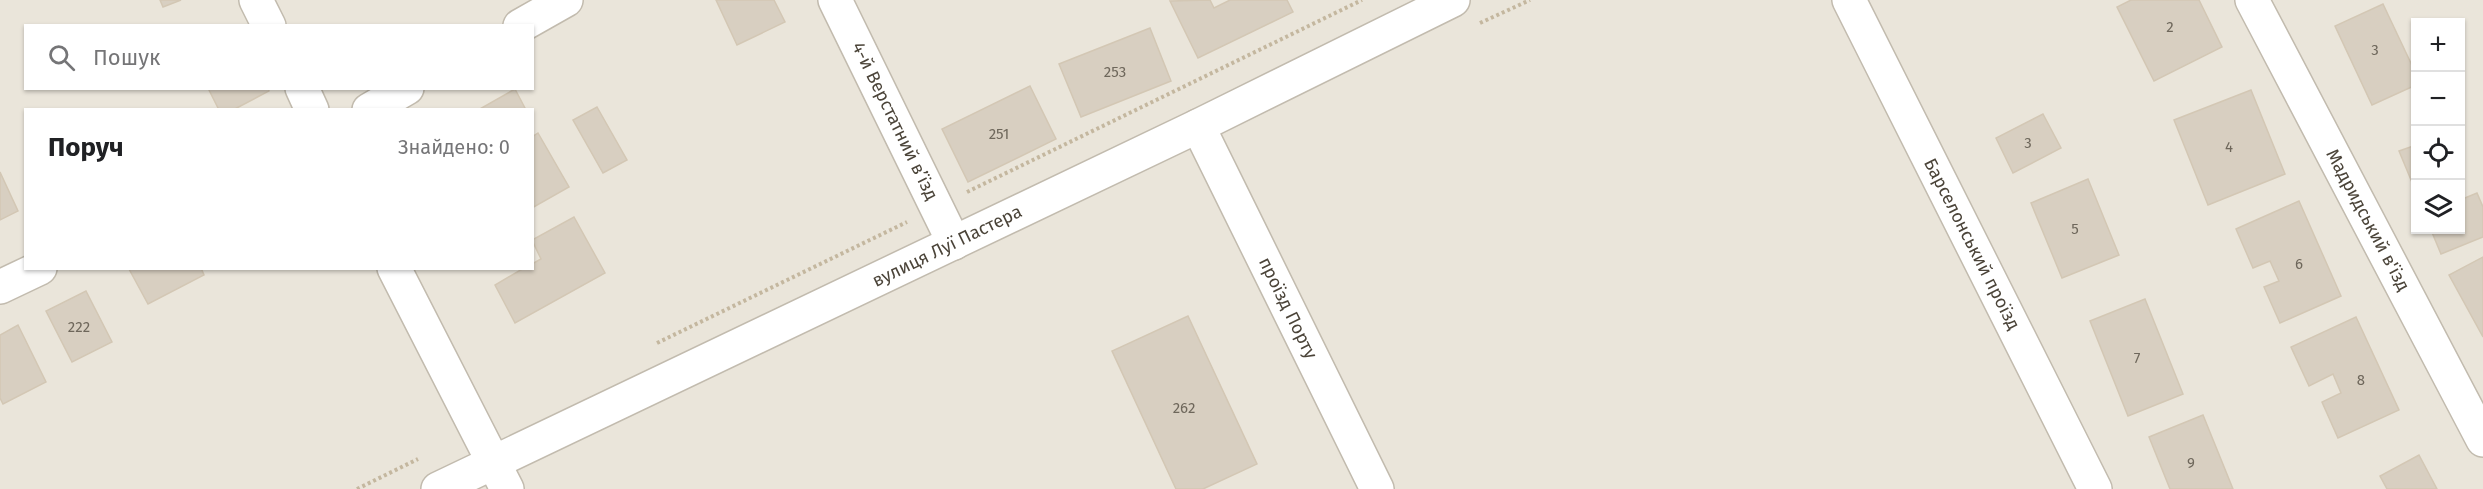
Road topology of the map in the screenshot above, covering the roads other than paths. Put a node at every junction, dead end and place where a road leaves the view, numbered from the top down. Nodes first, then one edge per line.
1 (256, 0) edge
2 (566, 0) edge
3 (835, 0) edge
4 (1453, 0) edge
5 (1849, 0) edge
6 (2253, 0) edge
7 (269, 24) edge
8 (524, 24) edge
9 (303, 90) edge
10 (404, 90) edge
11 (311, 108) edge
12 (372, 108) edge
13 (1198, 126) junction
14 (954, 243) junction
15 (36, 270) edge
16 (395, 270) edge
17 (0, 287) edge
18 (2483, 440) edge
19 (500, 476) edge
20 (438, 489) edge
21 (1377, 489) edge
22 (2095, 489) edge

1 - 7 street
2 - 8 street
3 - 14 street, 4-й Верстатний в’їзд
4 - 13 street, вулиця Луї Пастера
5 - 22 street, Барселонський проїзд
6 - 18 street, Мадридський в'їзд
9 - 11 street
10 - 12 street
13 - 14 street, вулиця Луї Пастера
13 - 21 street, проїзд Порту
14 - 19 street, вулиця Луї Пастера
15 - 17 street
16 - 19 street
19 - 20 street, вулиця Луї Пастера

